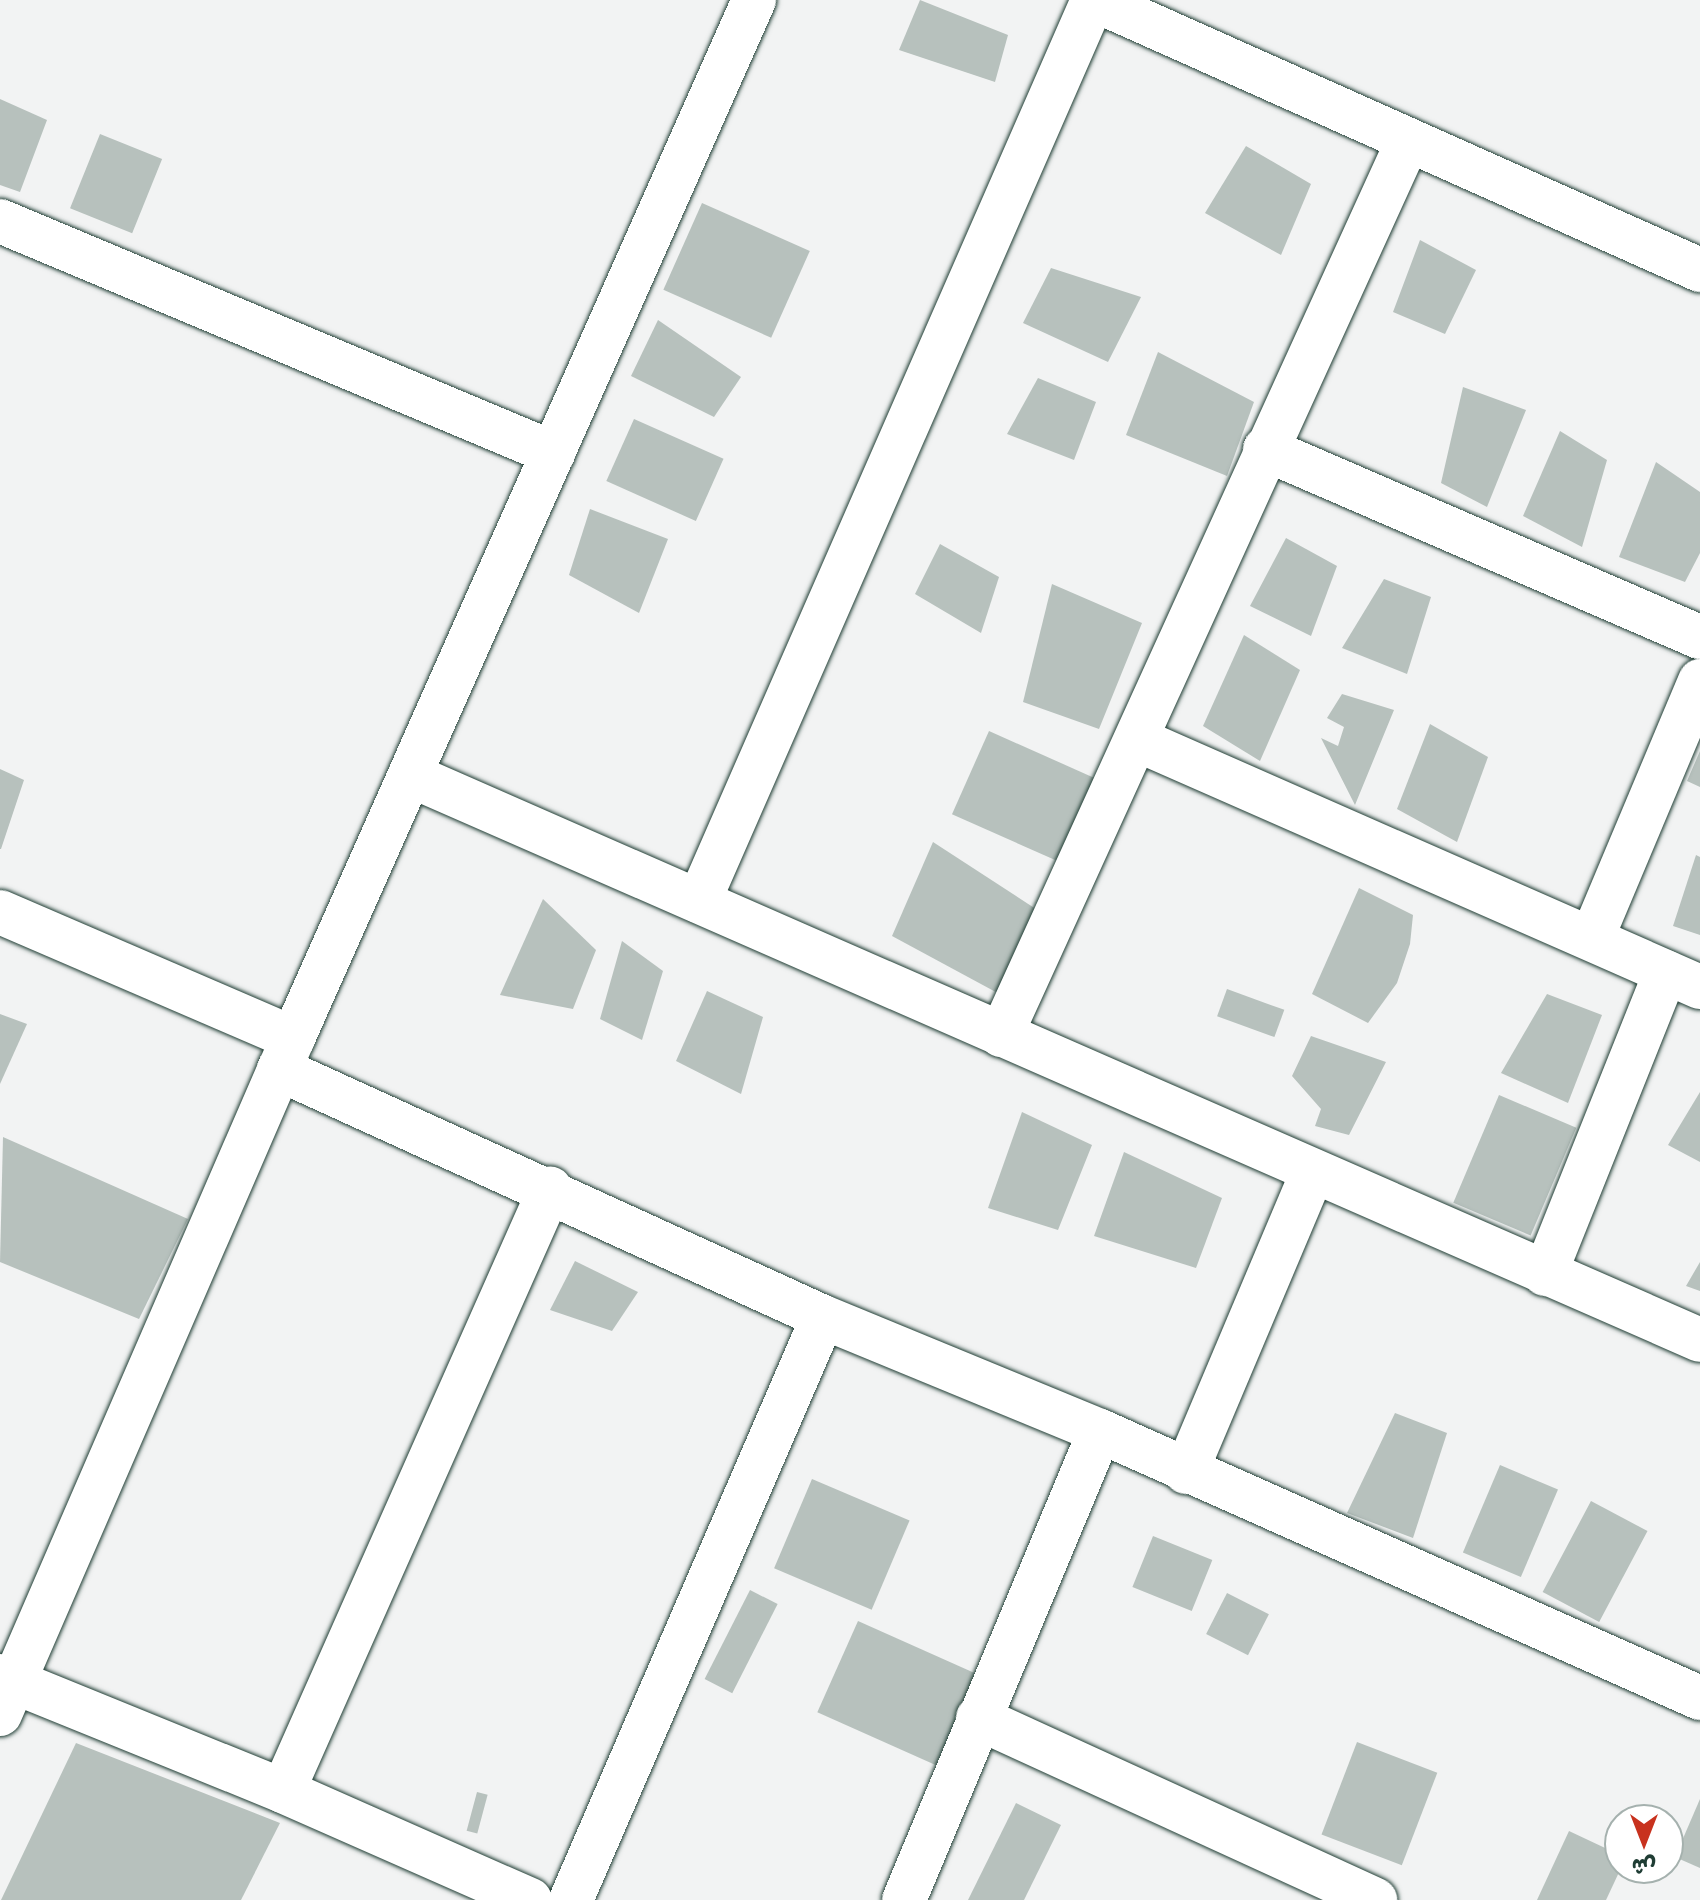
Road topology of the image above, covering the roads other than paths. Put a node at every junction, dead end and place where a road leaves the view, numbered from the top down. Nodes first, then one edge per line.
1 (754, 0) edge
2 (1094, 0) edge
3 (1407, 143) junction
4 (0, 221) edge
5 (1700, 270) edge
6 (1265, 449) junction
7 (553, 453) junction
8 (1700, 637) edge
9 (1700, 681) edge
10 (1138, 740) junction
11 (410, 775) junction
12 (699, 901) junction
13 (0, 912) edge
14 (1592, 938) junction
15 (1683, 979) edge
16 (1001, 1035) junction
17 (286, 1054) junction
18 (1313, 1172) junction
19 (550, 1189) junction
20 (1545, 1274) junction
21 (823, 1317) junction
22 (1700, 1340) edge
23 (1100, 1431) junction
24 (1186, 1472) junction
25 (5, 1691) edge
26 (1700, 1698) edge
27 (978, 1718) junction
28 (283, 1791) junction
29 (530, 1900) edge
30 (571, 1900) edge
31 (904, 1900) edge
32 (1375, 1900) edge

1 - 7 street
2 - 3 street
2 - 12 street
3 - 5 street
3 - 6 street
4 - 7 street
6 - 8 street
6 - 10 street
7 - 11 street
9 - 14 street
10 - 14 street
10 - 16 street
11 - 12 street
11 - 17 street
12 - 16 street
13 - 17 street
14 - 15 street
15 - 20 street
16 - 18 street
17 - 19 street
17 - 25 street
18 - 20 street
18 - 24 street
19 - 21 street
19 - 28 street
20 - 22 street
21 - 23 street
21 - 30 street
23 - 24 street
23 - 27 street
24 - 26 street
25 - 28 street
27 - 31 street
27 - 32 street
28 - 29 street

